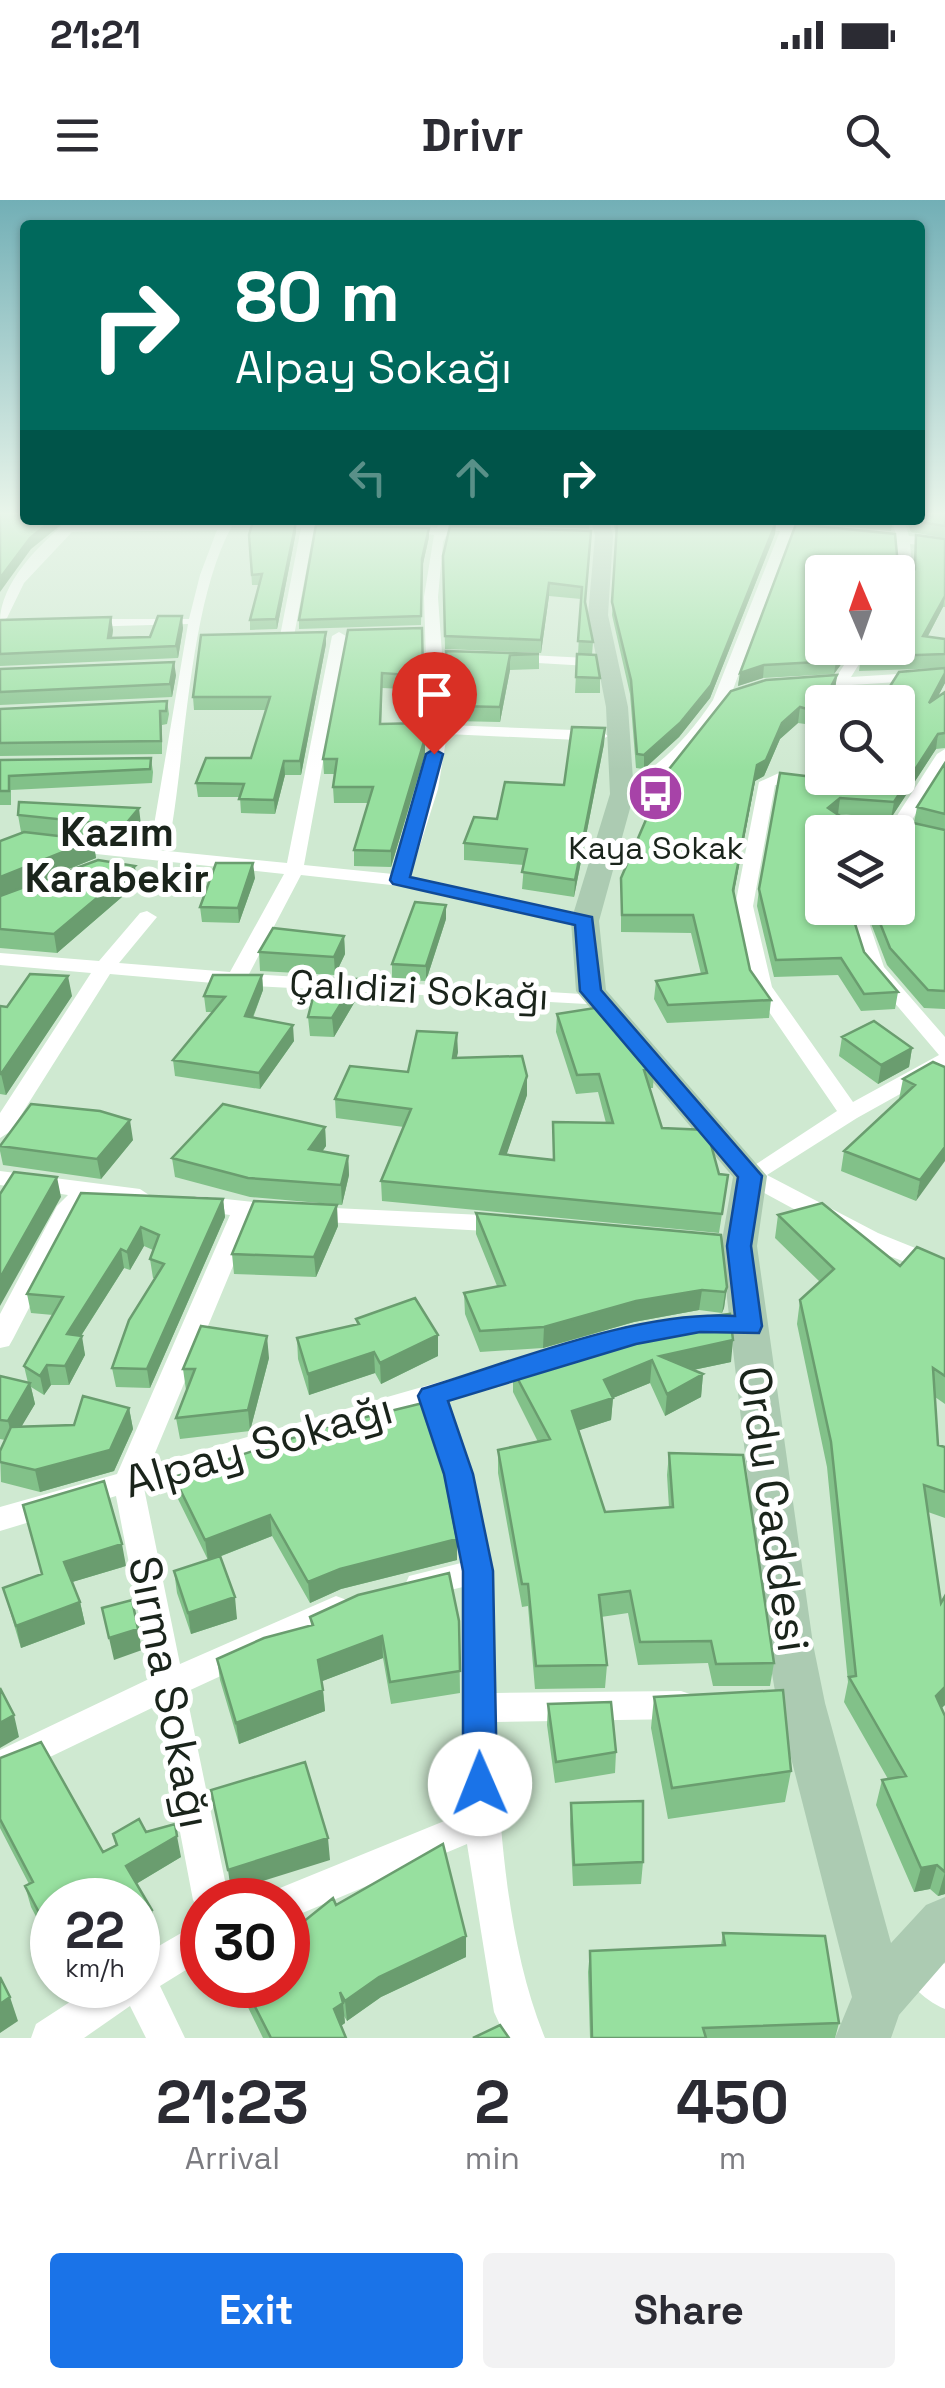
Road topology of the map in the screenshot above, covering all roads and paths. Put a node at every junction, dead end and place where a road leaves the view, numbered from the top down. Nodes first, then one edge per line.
1 (202, 598) edge
2 (294, 598) edge
3 (434, 598) edge
4 (598, 598) edge
5 (759, 598) edge
6 (2, 600) edge
7 (197, 620) junction
8 (0, 622) edge
9 (20, 624) edge
10 (59, 624) edge
11 (436, 633) junction
12 (416, 634) edge
13 (358, 635) edge
14 (287, 636) junction
15 (304, 636) edge
16 (268, 637) edge
17 (194, 640) junction
18 (213, 640) edge
19 (436, 656) junction
20 (454, 657) edge
21 (489, 658) edge
22 (606, 662) junction
23 (851, 665) edge
24 (190, 666) junction
25 (171, 667) edge
26 (945, 675) edge
27 (888, 682) junction
28 (839, 684) junction
29 (886, 685) edge
30 (782, 686) edge
31 (763, 687) edge
32 (720, 700) junction
33 (184, 705) junction
34 (164, 706) edge
35 (439, 729) junction
36 (620, 736) junction
37 (945, 754) edge
38 (805, 781) edge
39 (622, 794) junction
40 (907, 815) edge
41 (55, 845) edge
42 (128, 853) junction
43 (92, 868) edge
44 (294, 871) junction
45 (400, 880) junction
46 (147, 917) dead end
47 (585, 921) junction
48 (861, 925) edge
49 (0, 959) edge
50 (102, 966) junction
51 (236, 980) junction
52 (598, 1001) junction
53 (945, 1050) edge
54 (945, 1060) edge
55 (920, 1077) junction
56 (945, 1084) edge
57 (849, 1112) junction
58 (0, 1130) edge
59 (750, 1176) junction
60 (0, 1178) edge
61 (88, 1192) junction
62 (244, 1209) junction
63 (527, 1226) edge
64 (945, 1269) edge
65 (722, 1324) junction
66 (0, 1339) edge
67 (432, 1396) junction
68 (128, 1482) junction
69 (0, 1519) edge
70 (478, 1571) junction
71 (169, 1683) junction
72 (801, 1703) junction
73 (706, 1704) edge
74 (763, 1704) edge
75 (479, 1708) junction
76 (0, 1766) edge
77 (481, 1822) junction
78 (206, 1878) edge
79 (310, 1893) edge
80 (908, 1981) edge
81 (95, 2008) edge
82 (151, 2008) edge
83 (50, 2038) edge
84 (166, 2038) edge
85 (526, 2038) edge

1 - 7 street
2 - 14 street
3 - 11 street
4 - 22 street
5 - 32 street
6 - 8 street
7 - 10 street
7 - 17 street
8 - 9 street
11 - 12 street
11 - 19 street
13 - 44 street
14 - 15 street
14 - 16 street
17 - 18 street
17 - 24 street
19 - 20 street
19 - 35 street
21 - 22 street
22 - 36 street
23 - 28 street
24 - 25 street
24 - 33 street
26 - 27 street
27 - 28 street
27 - 29 street
28 - 30 street
31 - 32 street
32 - 39 street
33 - 34 street
33 - 42 street
35 - 36 street
35 - 45 street
36 - 39 street
37 - 40 street
38 - 57 street
39 - 47 street
41 - 42 street
42 - 43 street
42 - 44 street
44 - 45 street
44 - 51 street
45 - 47 street
46 - 50 street
47 - 52 street
48 - 53 street
49 - 50 street, Çalıdizi Sokağı
50 - 51 street, Çalıdizi Sokağı
50 - 58 street
51 - 52 street, Çalıdizi Sokağı
52 - 59 street
54 - 55 street
55 - 56 street
55 - 57 street
57 - 59 street
59 - 64 street
59 - 65 street, Ordu Caddesi
60 - 61 street
61 - 62 street
61 - 66 street
62 - 63 street
62 - 68 street
65 - 67 street, Alpay Sokağı
65 - 72 street, Ordu Caddesi
67 - 68 street, Alpay Sokağı
67 - 70 street
68 - 69 street, Alpay Sokağı
68 - 71 street, Sırma Sokağı
70 - 71 street
70 - 75 street
71 - 76 street
71 - 78 street, Sırma Sokağı
72 - 74 street
72 - 80 street, Ordu Caddesi
73 - 75 street
75 - 77 street
77 - 79 street
77 - 85 street
81 - 83 street
82 - 84 street

